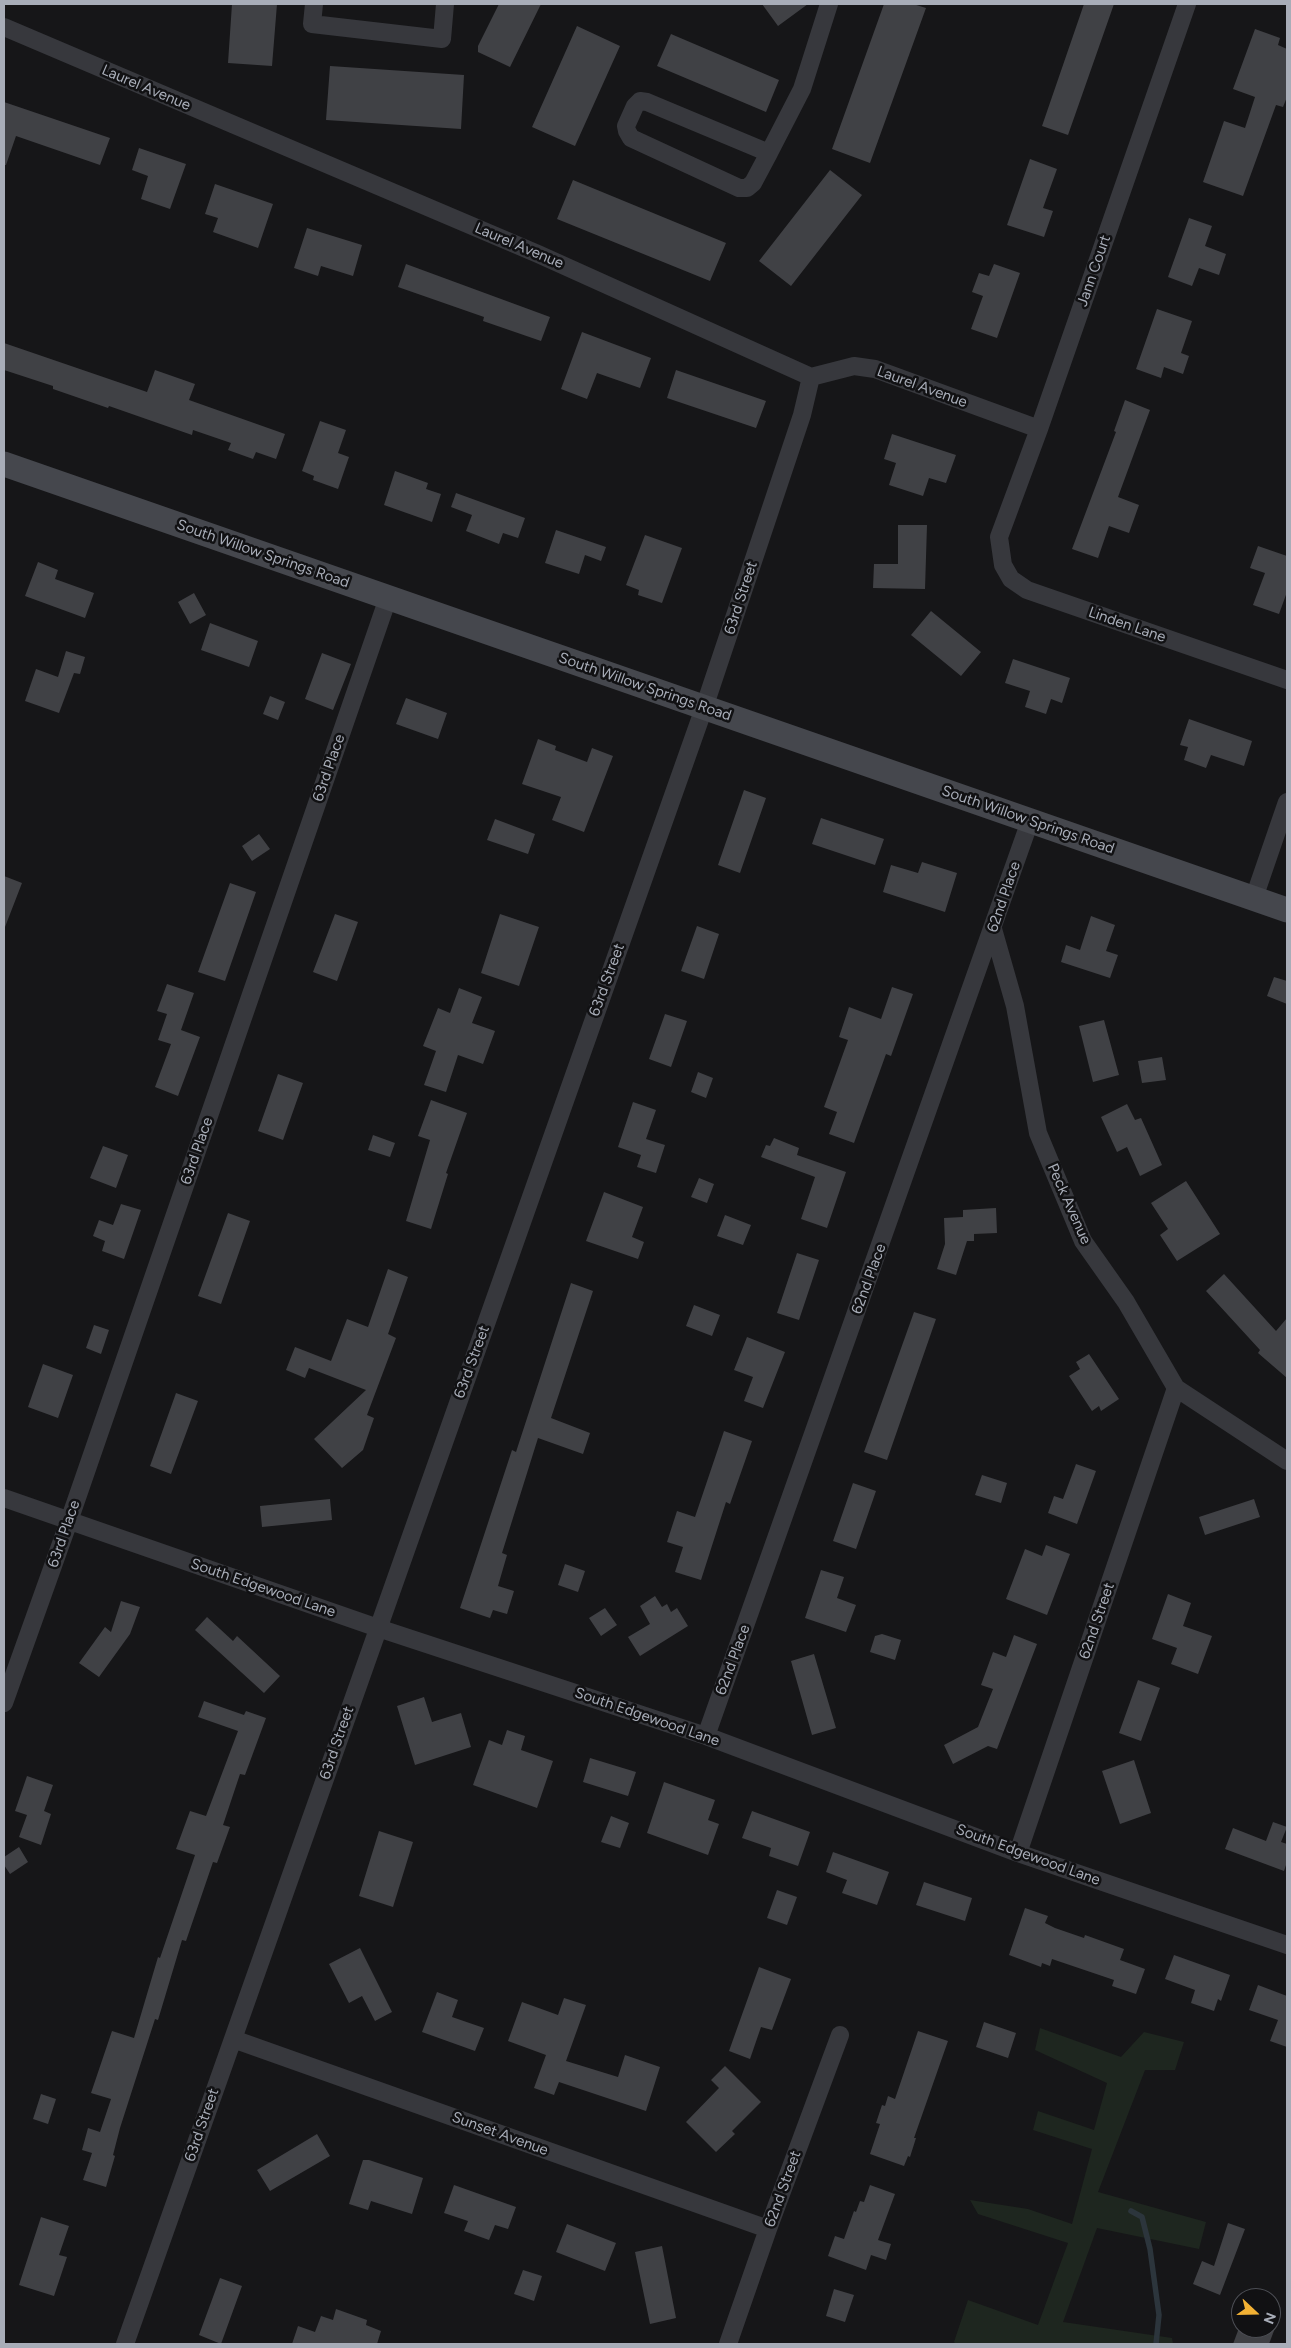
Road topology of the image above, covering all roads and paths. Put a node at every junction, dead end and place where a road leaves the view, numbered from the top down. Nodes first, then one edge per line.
1 (314, 4) edge
2 (445, 4) edge
3 (829, 4) edge
4 (1186, 4) edge
5 (4, 27) edge
6 (769, 153) junction
7 (811, 376) junction
8 (1039, 429) junction
9 (4, 464) edge
10 (999, 537) joint
11 (388, 598) junction
12 (1287, 680) edge
13 (704, 708) junction
14 (1287, 802) edge
15 (1030, 821) junction
16 (1254, 898) junction
17 (1287, 910) edge
18 (993, 929) junction
19 (1176, 1388) junction
20 (1287, 1461) edge
21 (4, 1498) edge
22 (69, 1521) junction
23 (378, 1628) junction
24 (4, 1703) edge
25 (706, 1736) junction
26 (1018, 1854) junction
27 (1287, 1945) edge
28 (840, 2035) dead end
29 (233, 2038) junction
30 (768, 2229) junction
31 (125, 2344) edge
32 (728, 2344) edge

1 - 2 street
3 - 6 street
4 - 8 street, Jann Court
5 - 7 street, Laurel Avenue
6 - 6 street
7 - 8 street, Laurel Avenue
7 - 13 street, 63rd Street
8 - 10 street, Jann Court
9 - 11 street, South Willow Springs Road
10 - 12 street, Linden Lane
11 - 13 street, South Willow Springs Road
11 - 22 street, 63rd Place
13 - 15 street, South Willow Springs Road
13 - 23 street, 63rd Street
14 - 16 street
15 - 16 street, South Willow Springs Road
15 - 18 street, 62nd Place
16 - 17 street, South Willow Springs Road
18 - 19 street, Peck Avenue
18 - 25 street, 62nd Place
19 - 20 street, Peck Avenue
19 - 26 street, 62nd Street
21 - 22 street, South Edgewood Lane
22 - 23 street, South Edgewood Lane
22 - 24 street, 63rd Place
23 - 25 street, South Edgewood Lane
23 - 29 street, 63rd Street
25 - 26 street, South Edgewood Lane
26 - 27 street, South Edgewood Lane
28 - 30 street, 62nd Street
29 - 30 street, Sunset Avenue
29 - 31 street, 63rd Street
30 - 32 street, 62nd Street

